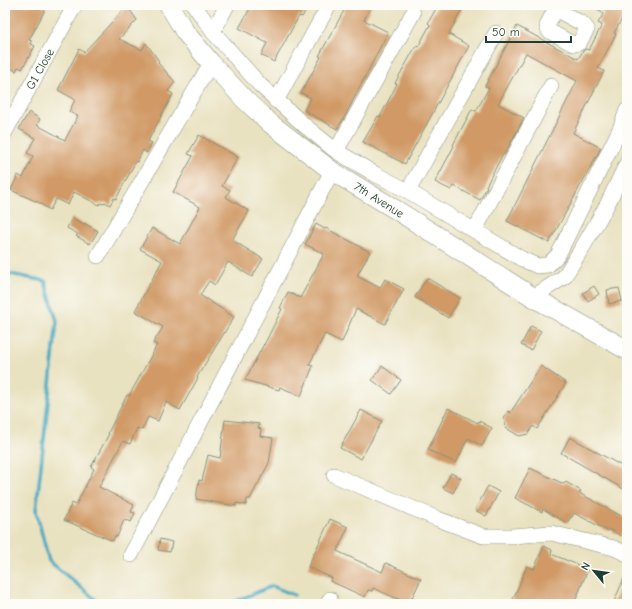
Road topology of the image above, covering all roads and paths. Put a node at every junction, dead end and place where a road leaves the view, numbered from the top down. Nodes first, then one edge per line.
1 (75, 5) edge
2 (169, 5) edge
3 (194, 5) edge
4 (227, 5) edge
5 (329, 5) edge
6 (412, 12) dead end
7 (213, 32) junction
8 (496, 33) dead end
9 (211, 63) junction
10 (551, 86) dead end
11 (276, 101) junction
12 (627, 110) edge
13 (5, 132) edge
14 (336, 151) junction
15 (627, 163) edge
16 (332, 171) junction
17 (408, 191) junction
18 (474, 230) junction
19 (98, 256) dead end
20 (533, 297) junction
21 (626, 348) edge
22 (334, 475) dead end
23 (627, 554) edge
24 (131, 555) dead end

1 - 13 street, G1 Close
2 - 9 main road, 7th Avenue
3 - 7 street
4 - 7 street
5 - 11 street
6 - 14 street
7 - 11 street
8 - 17 street
9 - 16 main road, 7th Avenue
9 - 19 street
10 - 18 street
11 - 14 street
12 - 18 street
14 - 17 street
15 - 20 street
16 - 20 main road, 7th Avenue
16 - 24 street
17 - 18 street
20 - 21 main road, 7th Avenue
22 - 23 street

